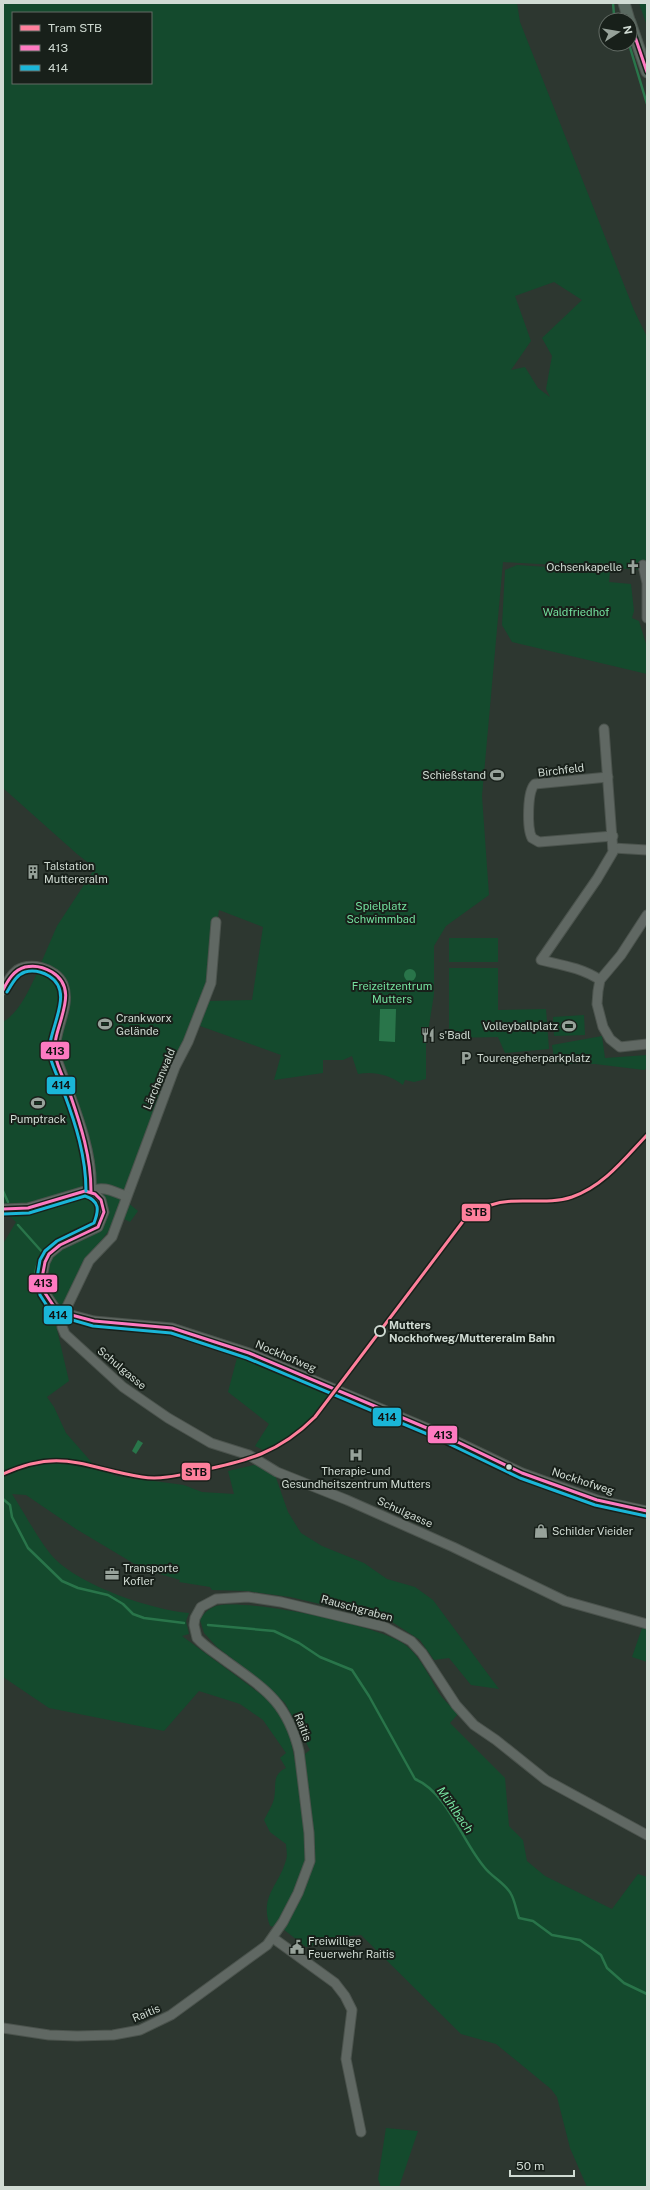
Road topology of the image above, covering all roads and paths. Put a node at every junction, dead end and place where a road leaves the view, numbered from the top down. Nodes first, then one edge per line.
1 (638, 45) edge
2 (647, 72) edge
3 (643, 565) dead end
4 (647, 618) edge
5 (604, 729) dead end
6 (608, 777) junction
7 (613, 836) junction
8 (613, 848) junction
9 (647, 850) edge
10 (647, 914) edge
11 (216, 922) dead end
12 (600, 980) junction
13 (3, 990) edge
14 (647, 1044) edge
15 (91, 1191) junction
16 (126, 1196) junction
17 (3, 1209) edge
18 (64, 1314) junction
19 (647, 1511) edge
20 (647, 1624) edge
21 (282, 1708) joint
22 (647, 1835) edge
23 (273, 1938) junction
24 (3, 2028) edge
25 (360, 2132) dead end

1 - 2 main road
3 - 4 street
5 - 6 street
6 - 7 street
6 - 7 street, Birchfeld
7 - 8 street
8 - 9 street
8 - 12 street
10 - 12 street
11 - 16 street, Lärchenwald
12 - 14 street
13 - 15 street
15 - 16 street
15 - 17 street
15 - 18 street
16 - 18 street, Lärchenwald
18 - 19 street, Nockhofweg
18 - 20 street, Schulgasse
21 - 22 street, Rauschgraben
21 - 23 street, Raitis
23 - 24 street, Raitis
23 - 25 street

